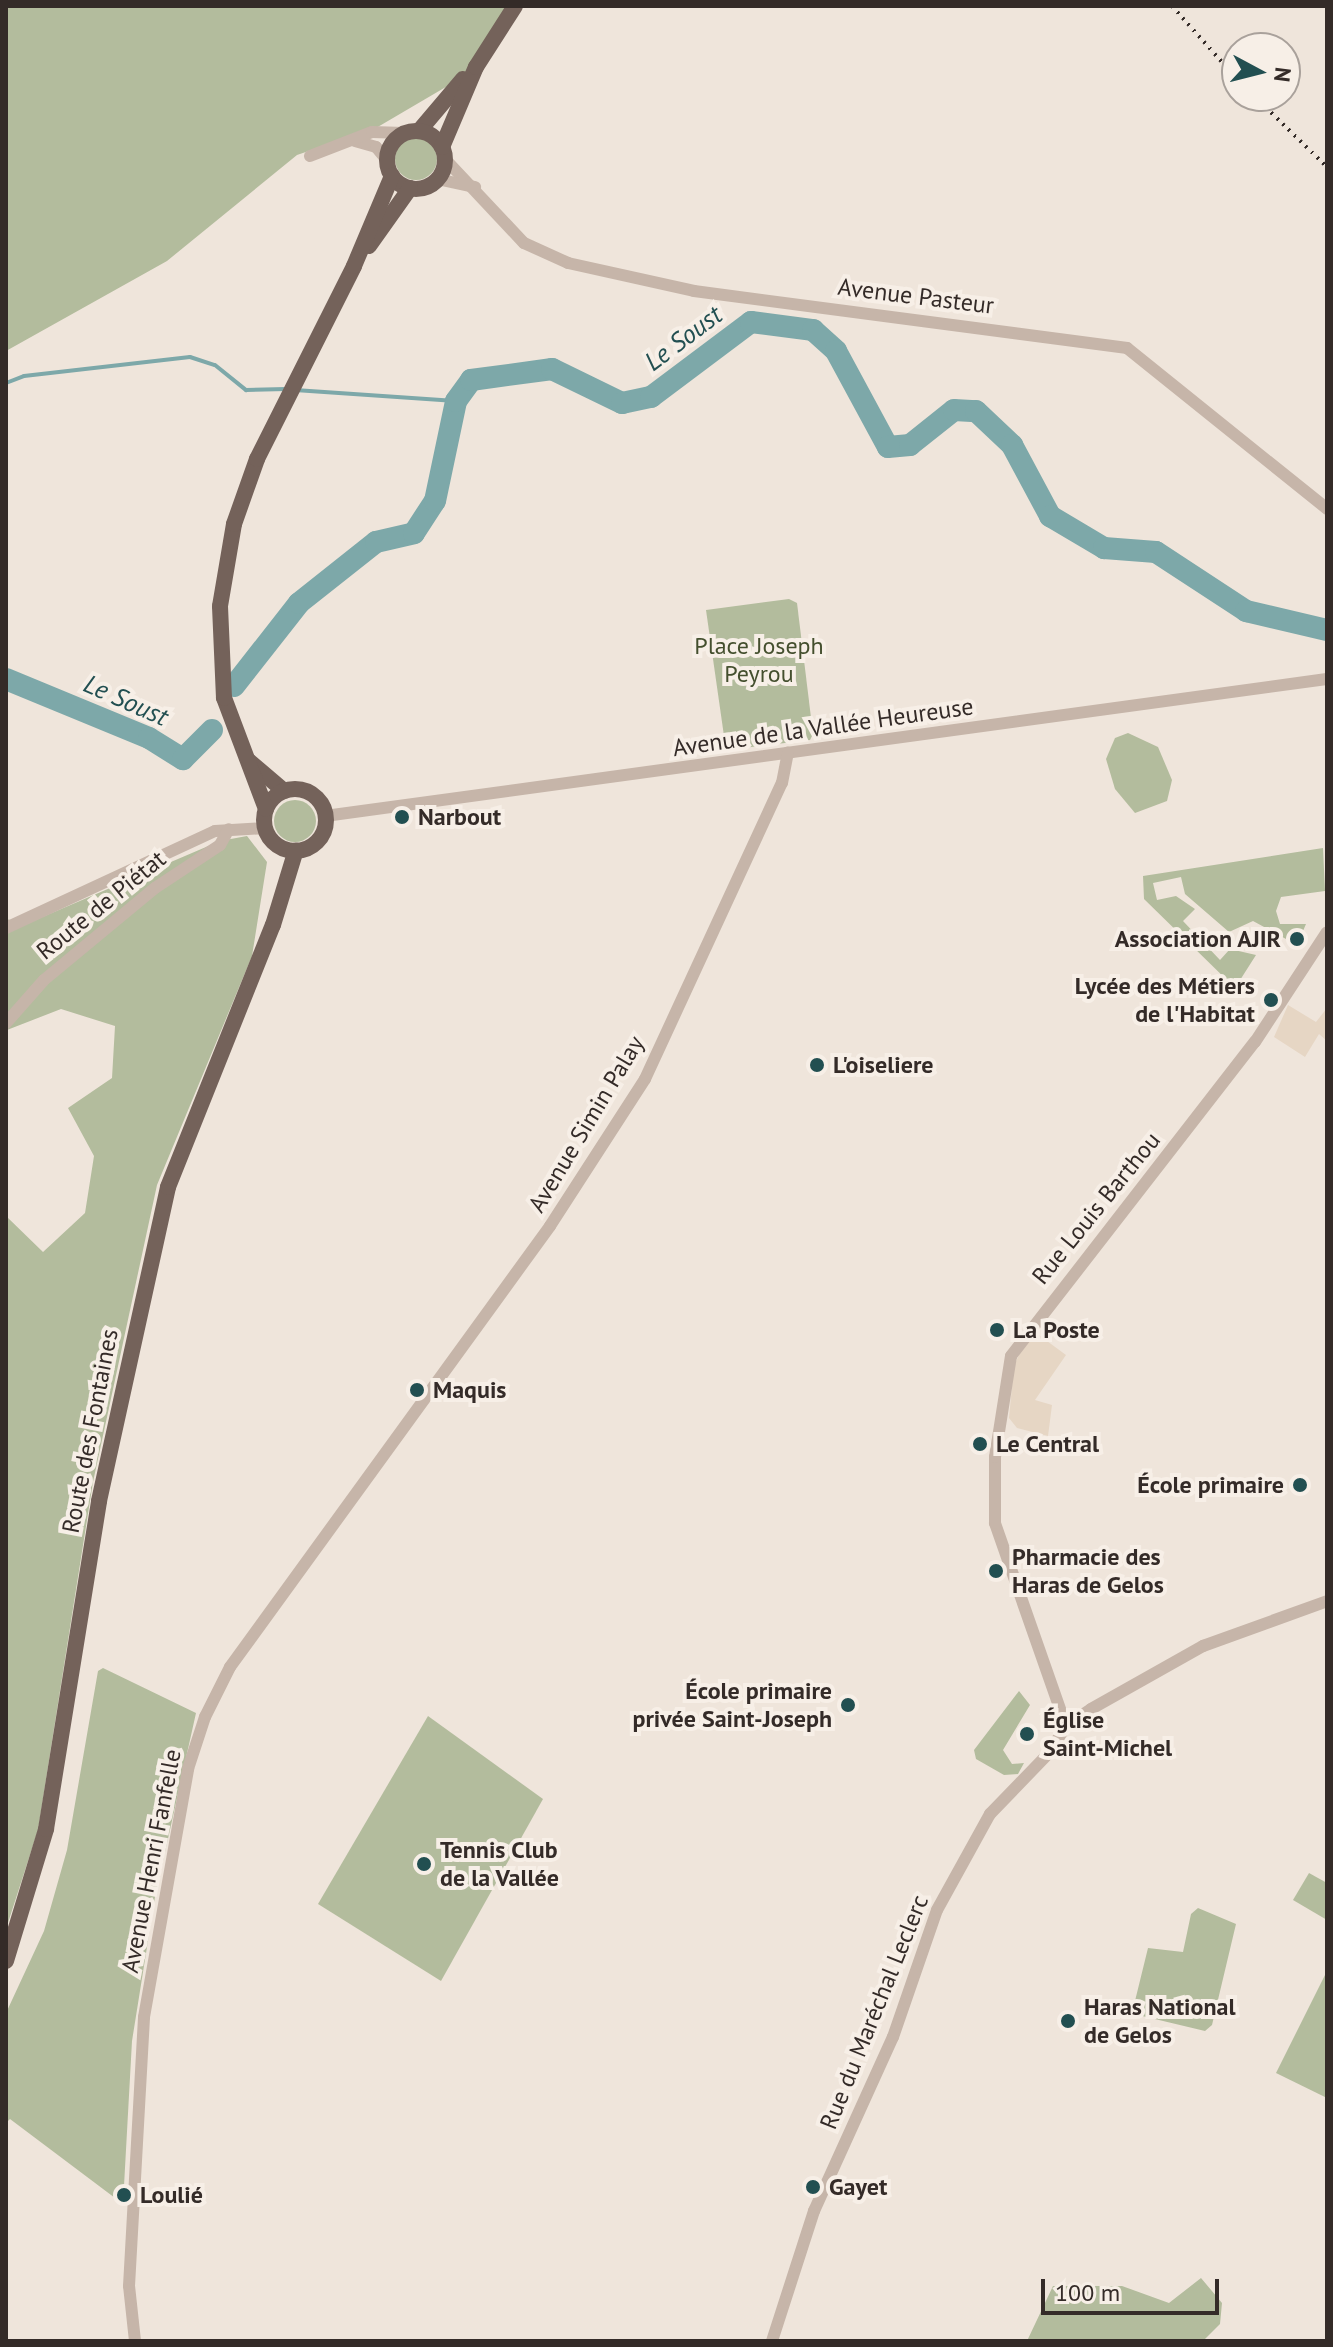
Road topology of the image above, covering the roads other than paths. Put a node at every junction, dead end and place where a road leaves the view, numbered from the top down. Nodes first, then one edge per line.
1 (515, 6) edge
2 (476, 67) junction
3 (411, 132) junction
4 (352, 141) junction
5 (444, 153) junction
6 (310, 156) dead end
7 (389, 168) junction
8 (437, 179) junction
9 (475, 187) junction
10 (410, 188) junction
11 (354, 266) junction
12 (1327, 509) edge
13 (1327, 679) edge
14 (240, 749) junction
15 (788, 753) junction
16 (284, 791) junction
17 (266, 809) junction
18 (325, 816) junction
19 (266, 828) junction
20 (229, 829) junction
21 (288, 848) junction
22 (6, 928) edge
23 (1327, 932) edge
24 (6, 1023) edge
25 (388, 1446) joint
26 (1327, 1601) edge
27 (1066, 1726) junction
28 (6, 1961) edge
29 (135, 2341) edge
30 (772, 2341) edge

1 - 2 main road
2 - 3 main road
2 - 5 main road
3 - 4 street
3 - 5 main road
3 - 7 main road
4 - 6 street
4 - 7 street
5 - 8 main road
5 - 9 street, Avenue Pasteur
7 - 10 main road
7 - 11 main road
8 - 9 street
8 - 10 main road
9 - 12 street, Avenue Pasteur
10 - 11 main road
11 - 14 main road
13 - 15 street, Avenue de la Vallée Heureuse
14 - 16 main road
14 - 17 main road
15 - 18 street, Avenue de la Vallée Heureuse
15 - 25 street, Avenue Simin Palay
16 - 17 main road
16 - 18 main road
17 - 19 main road
18 - 21 main road
19 - 20 street
19 - 21 main road
20 - 22 street
20 - 24 street, Route de Piétat
21 - 28 main road, Route des Fontaines
23 - 27 street, Rue Louis Barthou
25 - 29 street, Avenue Henri Fanfelle
26 - 27 street
27 - 30 street, Rue du Maréchal Leclerc

